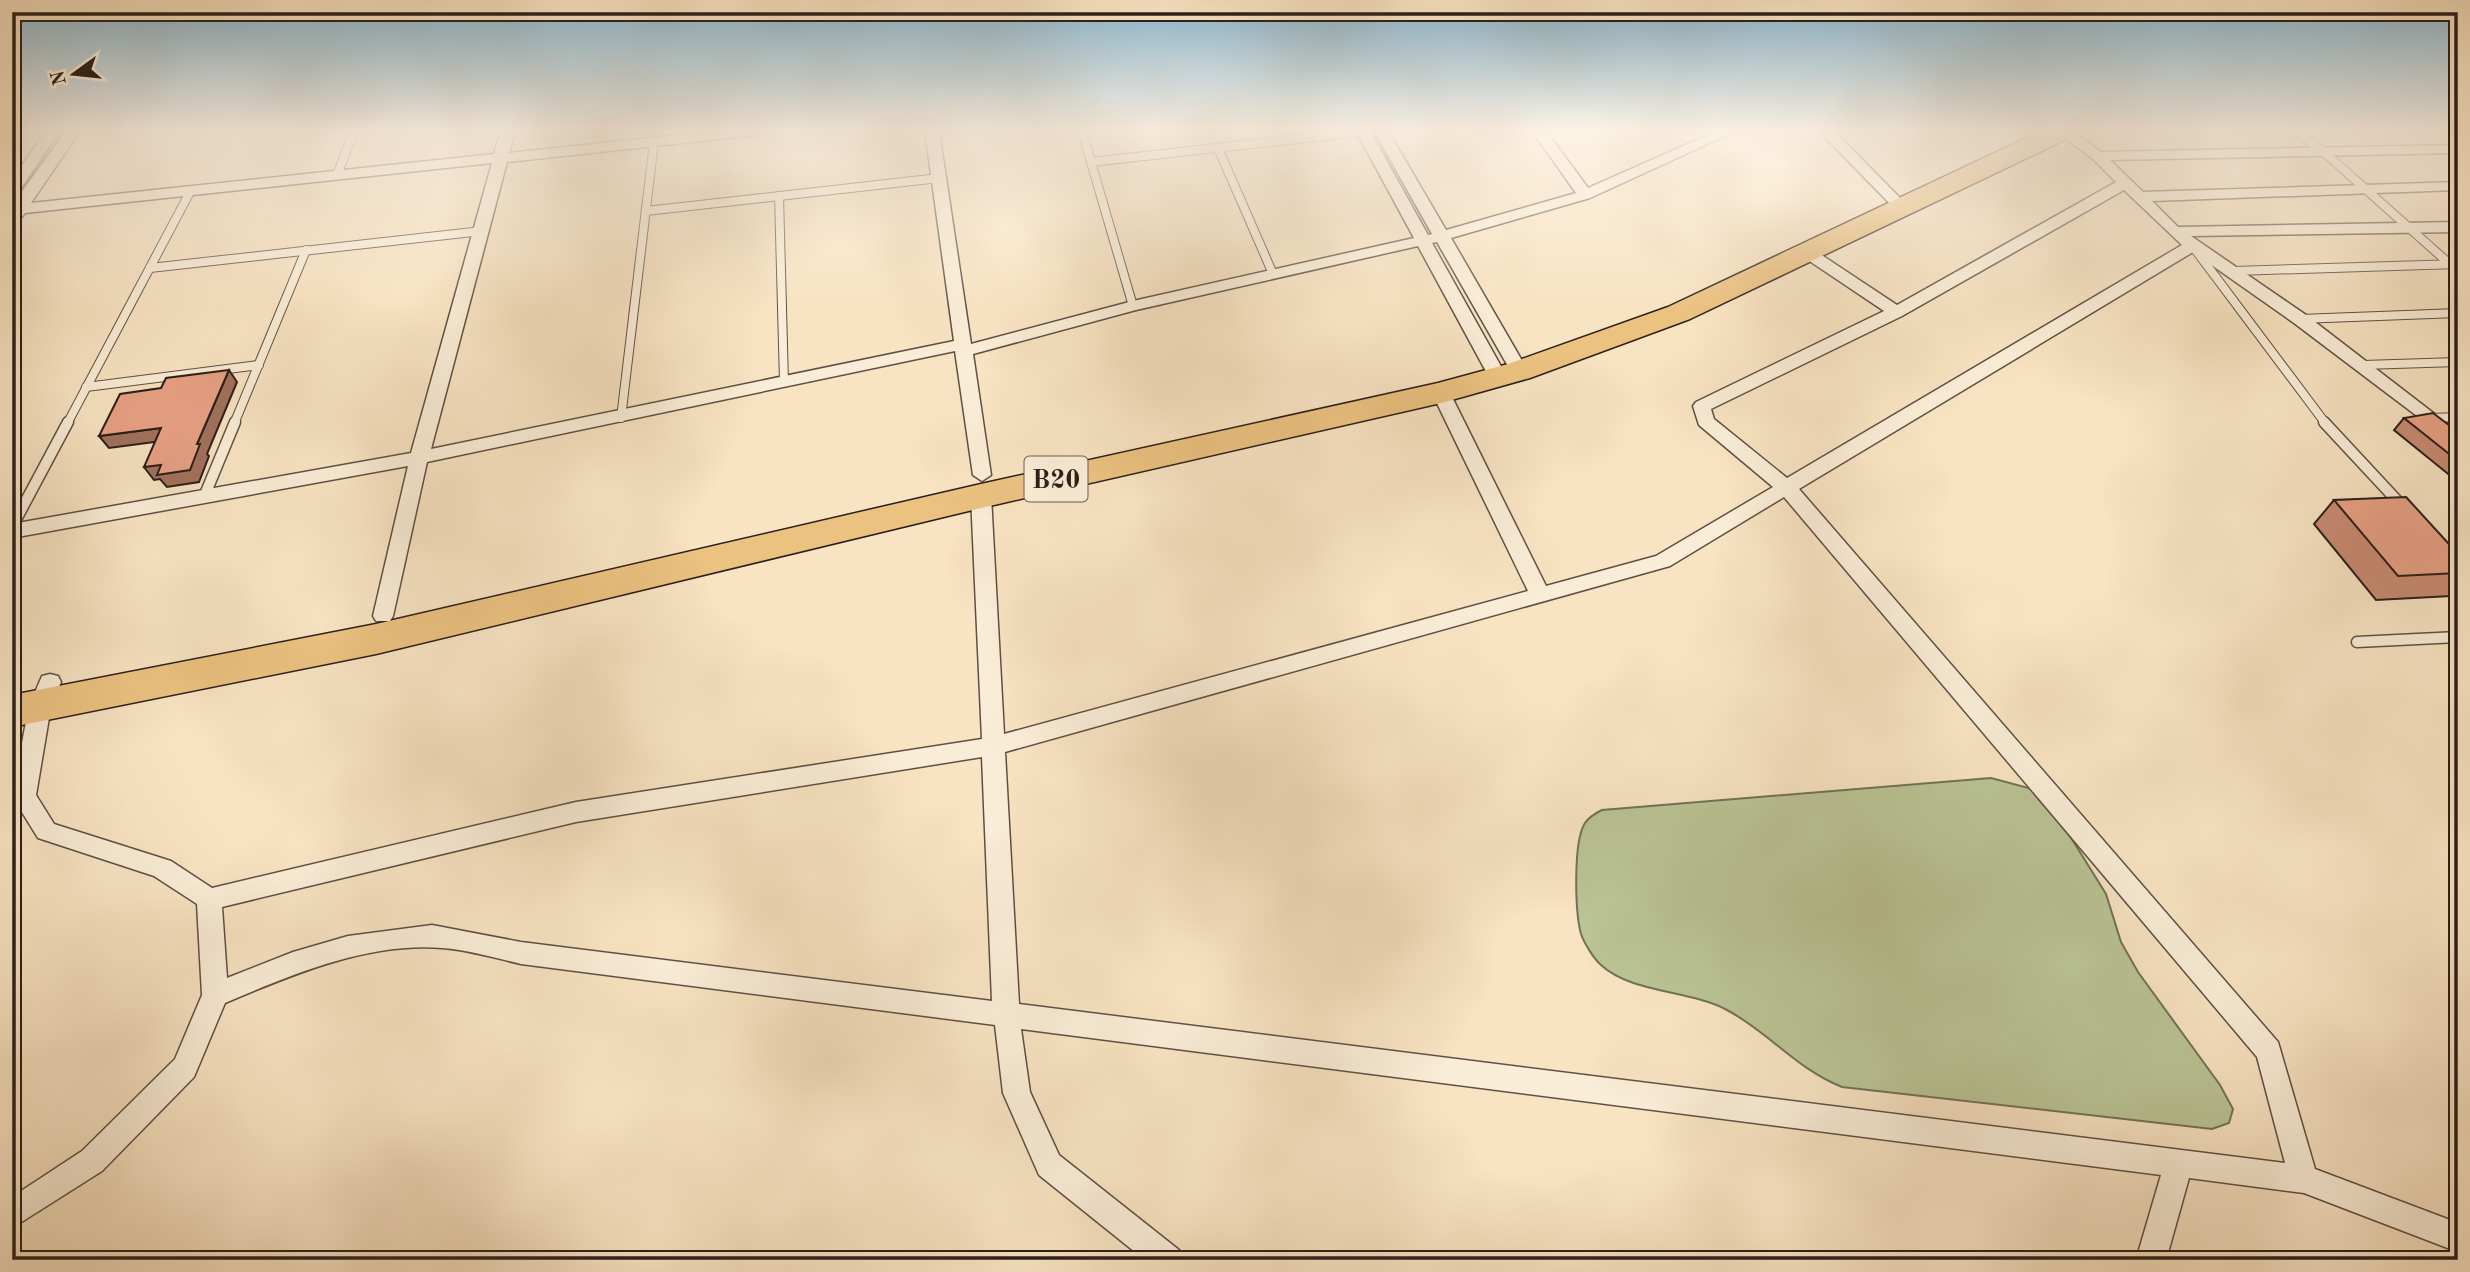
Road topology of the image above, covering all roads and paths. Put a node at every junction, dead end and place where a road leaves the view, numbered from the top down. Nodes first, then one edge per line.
1 (31, 190) edge
2 (204, 190) edge
3 (492, 190) edge
4 (648, 190) edge
5 (829, 190) edge
6 (941, 190) edge
7 (1099, 190) edge
8 (1236, 190) edge
9 (1395, 190) edge
10 (1415, 190) edge
11 (1582, 190) edge
12 (1595, 190) edge
13 (1885, 190) edge
14 (1922, 190) edge
15 (1929, 190) edge
16 (2112, 190) edge
17 (2133, 190) edge
18 (2328, 190) edge
19 (2367, 190) edge
20 (190, 192) junction
21 (1585, 195) junction
22 (779, 196) junction
23 (2140, 197) junction
24 (1898, 204) junction
25 (646, 211) junction
26 (15, 213) edge
27 (2458, 227) edge
28 (2410, 229) junction
29 (482, 230) junction
30 (2174, 232) junction
31 (1441, 236) junction
32 (1422, 239) junction
33 (2192, 246) junction
34 (306, 250) junction
35 (1808, 253) junction
36 (2454, 265) edge
37 (150, 268) junction
38 (2234, 271) junction
39 (2458, 272) edge
40 (1273, 274) junction
41 (1133, 306) junction
42 (1896, 312) junction
43 (2458, 313) edge
44 (2300, 319) junction
45 (964, 347) junction
46 (2458, 362) edge
47 (258, 365) junction
48 (1503, 365) junction
49 (2363, 365) junction
50 (784, 383) junction
51 (86, 387) junction
52 (1441, 393) junction
53 (2458, 417) edge
54 (621, 418) junction
55 (2431, 418) junction
56 (2458, 440) edge
57 (419, 458) junction
58 (982, 485) junction
59 (1787, 488) junction
60 (204, 497) junction
61 (2408, 513) edge
62 (12, 529) edge
63 (650, 565) junction
64 (1541, 596) junction
65 (383, 616) junction
66 (2458, 637) edge
67 (2357, 642) dead end
68 (29, 697) edge
69 (993, 746) junction
70 (209, 899) junction
71 (215, 995) junction
72 (1006, 1013) junction
73 (2179, 1163) junction
74 (2304, 1179) junction
75 (12, 1214) edge
76 (2458, 1238) edge
77 (1169, 1260) edge
78 (2151, 1260) edge

1 - 26 street
2 - 20 street
3 - 29 street
4 - 25 lane
5 - 22 lane
6 - 45 street
7 - 41 lane
8 - 40 lane
9 - 32 street
10 - 31 street
11 - 21 street
12 - 21 street
13 - 24 street
14 - 24 highway, B20
15 - 24 highway, B20
16 - 42 street
17 - 23 street
18 - 23 street
19 - 28 lane
20 - 26 street
20 - 37 lane
21 - 31 street
22 - 25 lane
22 - 50 lane
23 - 30 street
24 - 35 highway, B20
24 - 48 highway, B20
25 - 54 lane
27 - 28 street
28 - 30 street
28 - 36 lane
29 - 34 lane
29 - 57 street
30 - 33 street
31 - 32 street
31 - 48 street
32 - 40 street
32 - 48 street
33 - 38 street
33 - 59 street
33 - 61 lane
34 - 37 lane
34 - 47 lane
35 - 42 street
35 - 48 highway, B20
36 - 38 lane
36 - 39 lane
37 - 51 lane
38 - 44 street
40 - 41 street
41 - 45 street
42 - 59 street
43 - 44 lane
44 - 49 street
45 - 50 street
45 - 58 street
46 - 49 lane
47 - 51 lane
47 - 60 lane
48 - 52 highway, B20
48 - 58 highway, B20
49 - 55 street
50 - 54 street
51 - 62 lane
52 - 58 highway, B20
52 - 64 street
53 - 55 lane
54 - 57 street
55 - 56 street
57 - 60 street
57 - 65 street
58 - 63 highway, B20
58 - 69 street
59 - 64 street
59 - 74 street
60 - 62 street
63 - 65 highway, B20
63 - 68 highway, B20
64 - 69 street
65 - 68 highway, B20
66 - 67 lane
68 - 70 street
69 - 70 street
69 - 72 street
70 - 71 street
71 - 72 street
71 - 75 street
72 - 73 street
72 - 77 street
73 - 74 street
73 - 78 street
74 - 76 street

